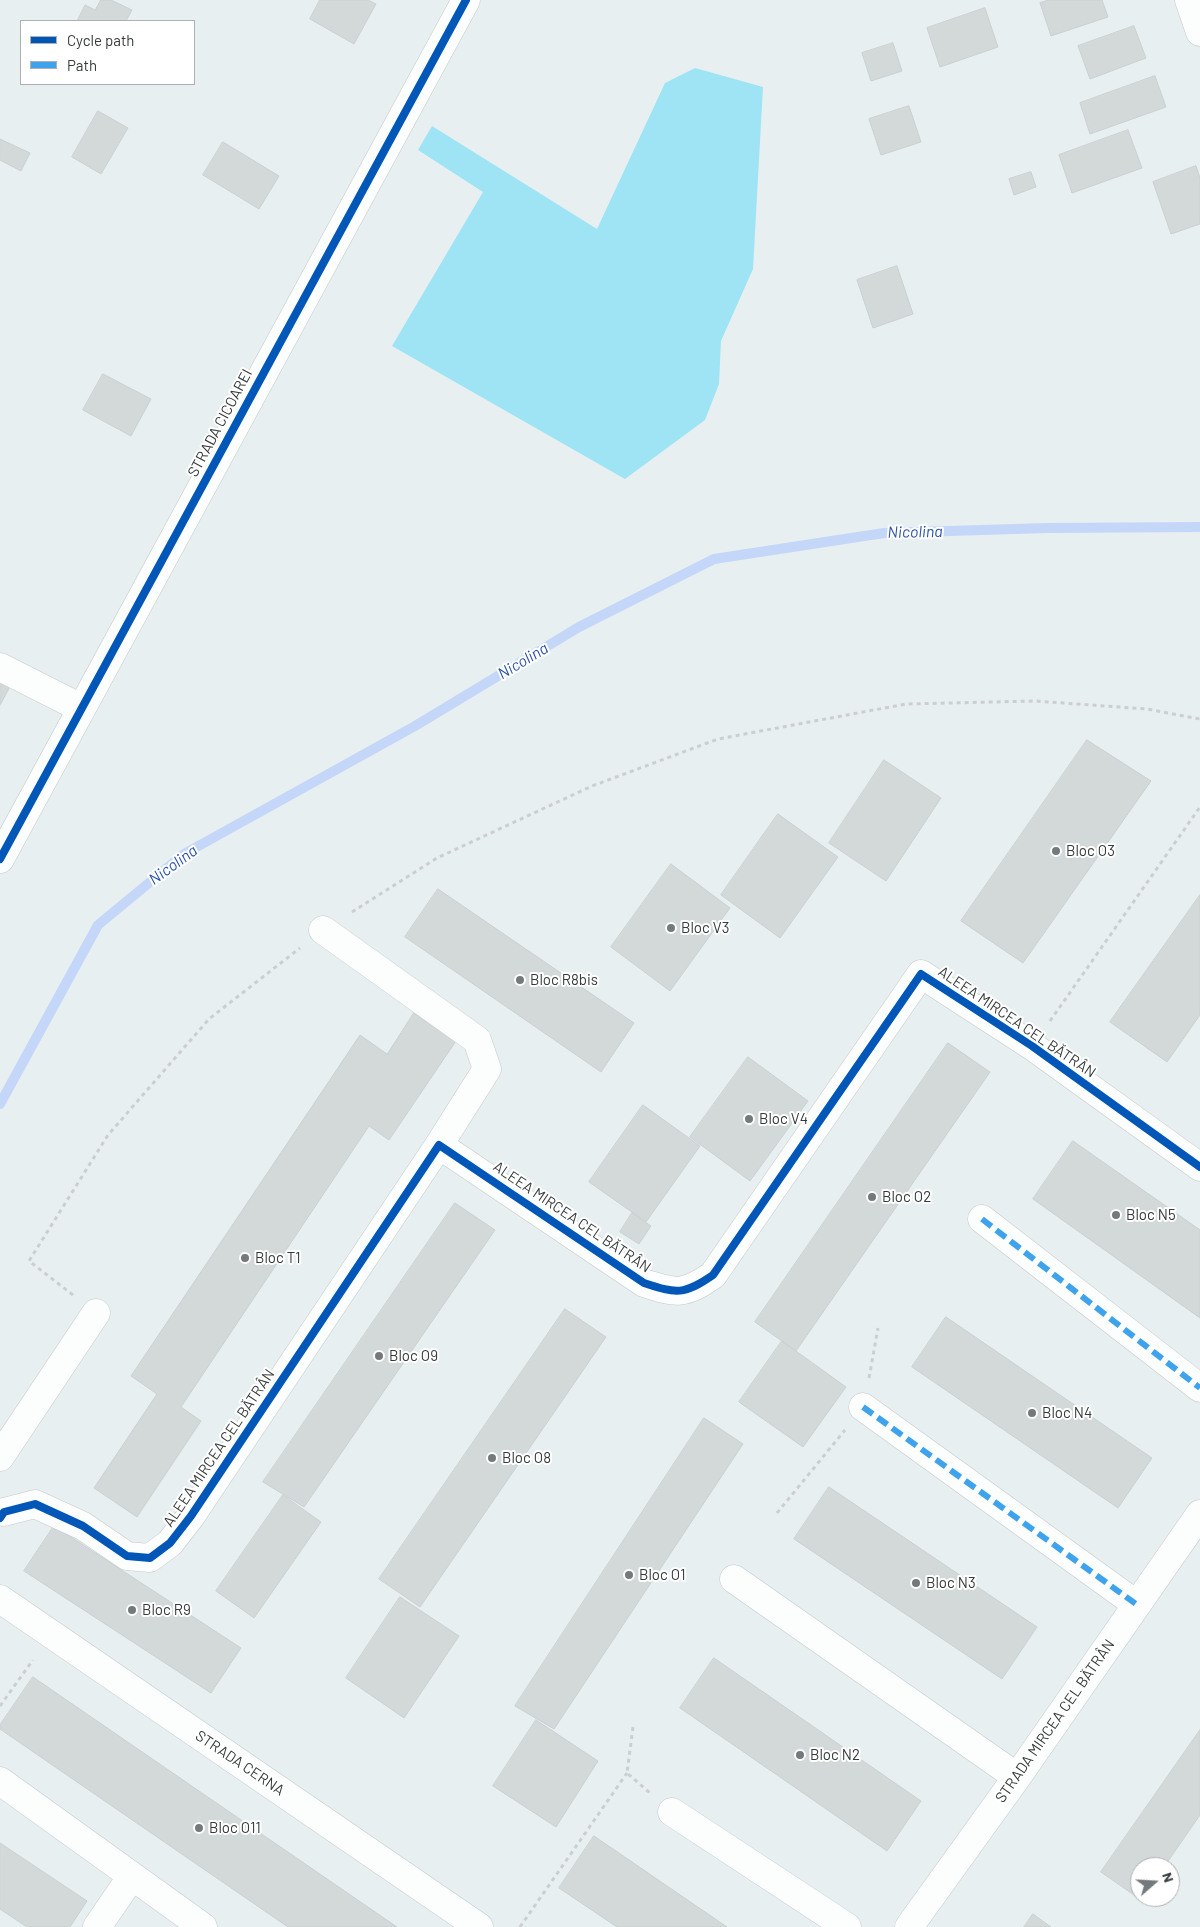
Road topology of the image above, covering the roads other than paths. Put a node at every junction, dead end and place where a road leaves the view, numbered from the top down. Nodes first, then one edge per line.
1 (466, 0) edge
2 (1189, 0) edge
3 (1200, 32) edge
4 (0, 667) edge
5 (81, 708) junction
6 (0, 860) edge
7 (323, 930) road end
8 (439, 1145) junction
9 (1200, 1167) edge
10 (982, 1219) dead end
11 (96, 1312) road end
12 (1200, 1388) edge
13 (864, 1407) dead end
14 (0, 1457) edge
15 (1, 1512) edge
16 (1200, 1514) edge
17 (734, 1579) dead end
18 (0, 1599) edge
19 (1136, 1604) junction
20 (1017, 1777) junction
21 (0, 1781) edge
22 (672, 1812) road end
23 (132, 1876) junction
24 (97, 1927) edge
25 (203, 1927) edge
26 (479, 1927) edge
27 (847, 1927) edge
28 (909, 1927) edge

1 - 5 street, STRADA CICOAREI
2 - 3 street
4 - 5 street
5 - 6 street, STRADA CICOAREI
7 - 8 street
8 - 9 street, ALEEA MIRCEA CEL BĂTRÂN
8 - 15 street, ALEEA MIRCEA CEL BĂTRÂN
10 - 12 street
11 - 14 street
13 - 19 street
16 - 19 street, STRADA MIRCEA CEL BĂTRÂN
17 - 20 street
18 - 26 street, STRADA CERNA
19 - 20 street, STRADA MIRCEA CEL BĂTRÂN
20 - 28 street, STRADA MIRCEA CEL BĂTRÂN
21 - 23 street
22 - 27 street
23 - 24 street
23 - 25 street

